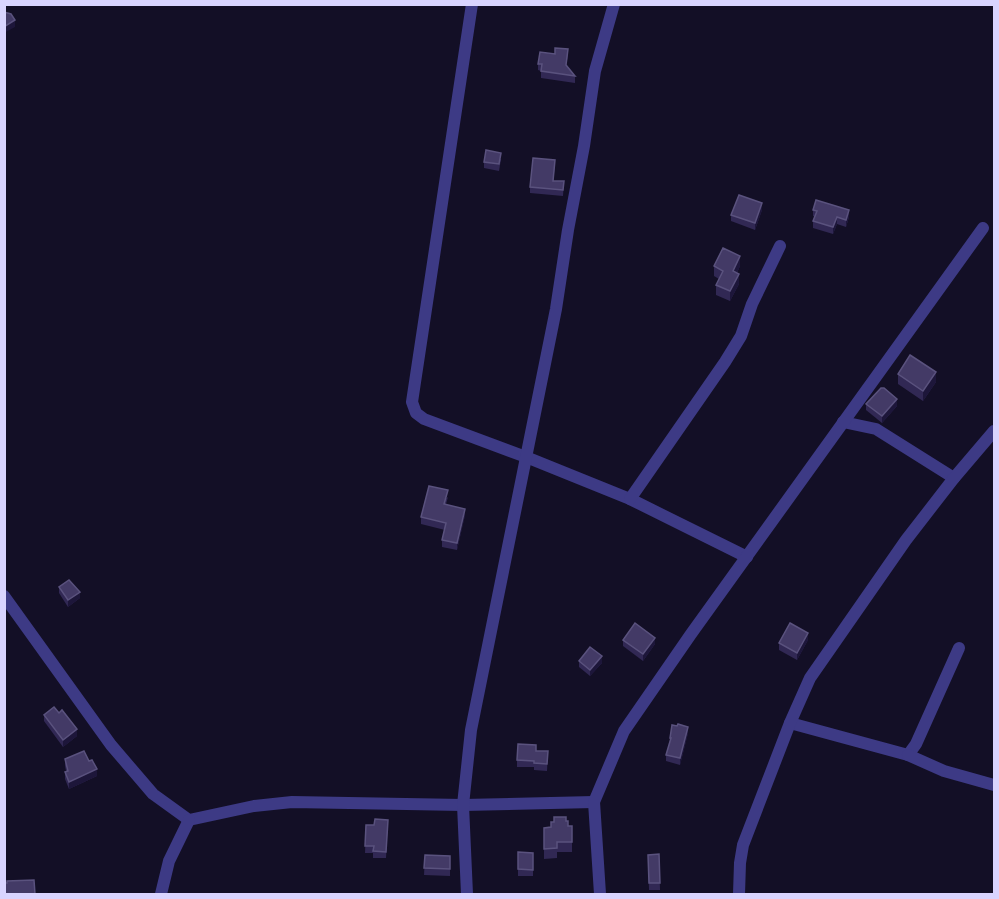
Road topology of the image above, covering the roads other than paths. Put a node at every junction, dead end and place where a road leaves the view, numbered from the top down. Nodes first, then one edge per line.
1 (472, 4) edge
2 (614, 4) edge
3 (983, 228) dead end
4 (780, 246) dead end
5 (843, 422) junction
6 (994, 431) edge
7 (526, 457) junction
8 (954, 478) junction
9 (630, 500) junction
10 (747, 557) junction
11 (4, 596) edge
12 (959, 648) dead end
13 (790, 723) junction
14 (908, 755) junction
15 (994, 785) edge
16 (594, 802) junction
17 (463, 805) junction
18 (189, 820) junction
19 (161, 894) edge
20 (467, 894) edge
21 (600, 894) edge
22 (739, 894) edge

1 - 7 street
2 - 7 street
3 - 5 street
4 - 9 street
5 - 8 street
5 - 10 street
6 - 8 street
7 - 9 street
7 - 17 street
8 - 13 street
9 - 10 street
10 - 16 street
11 - 18 street
12 - 14 street
13 - 14 street
13 - 22 street
14 - 15 street
16 - 17 street
16 - 21 street
17 - 18 street
17 - 20 street
18 - 19 street

